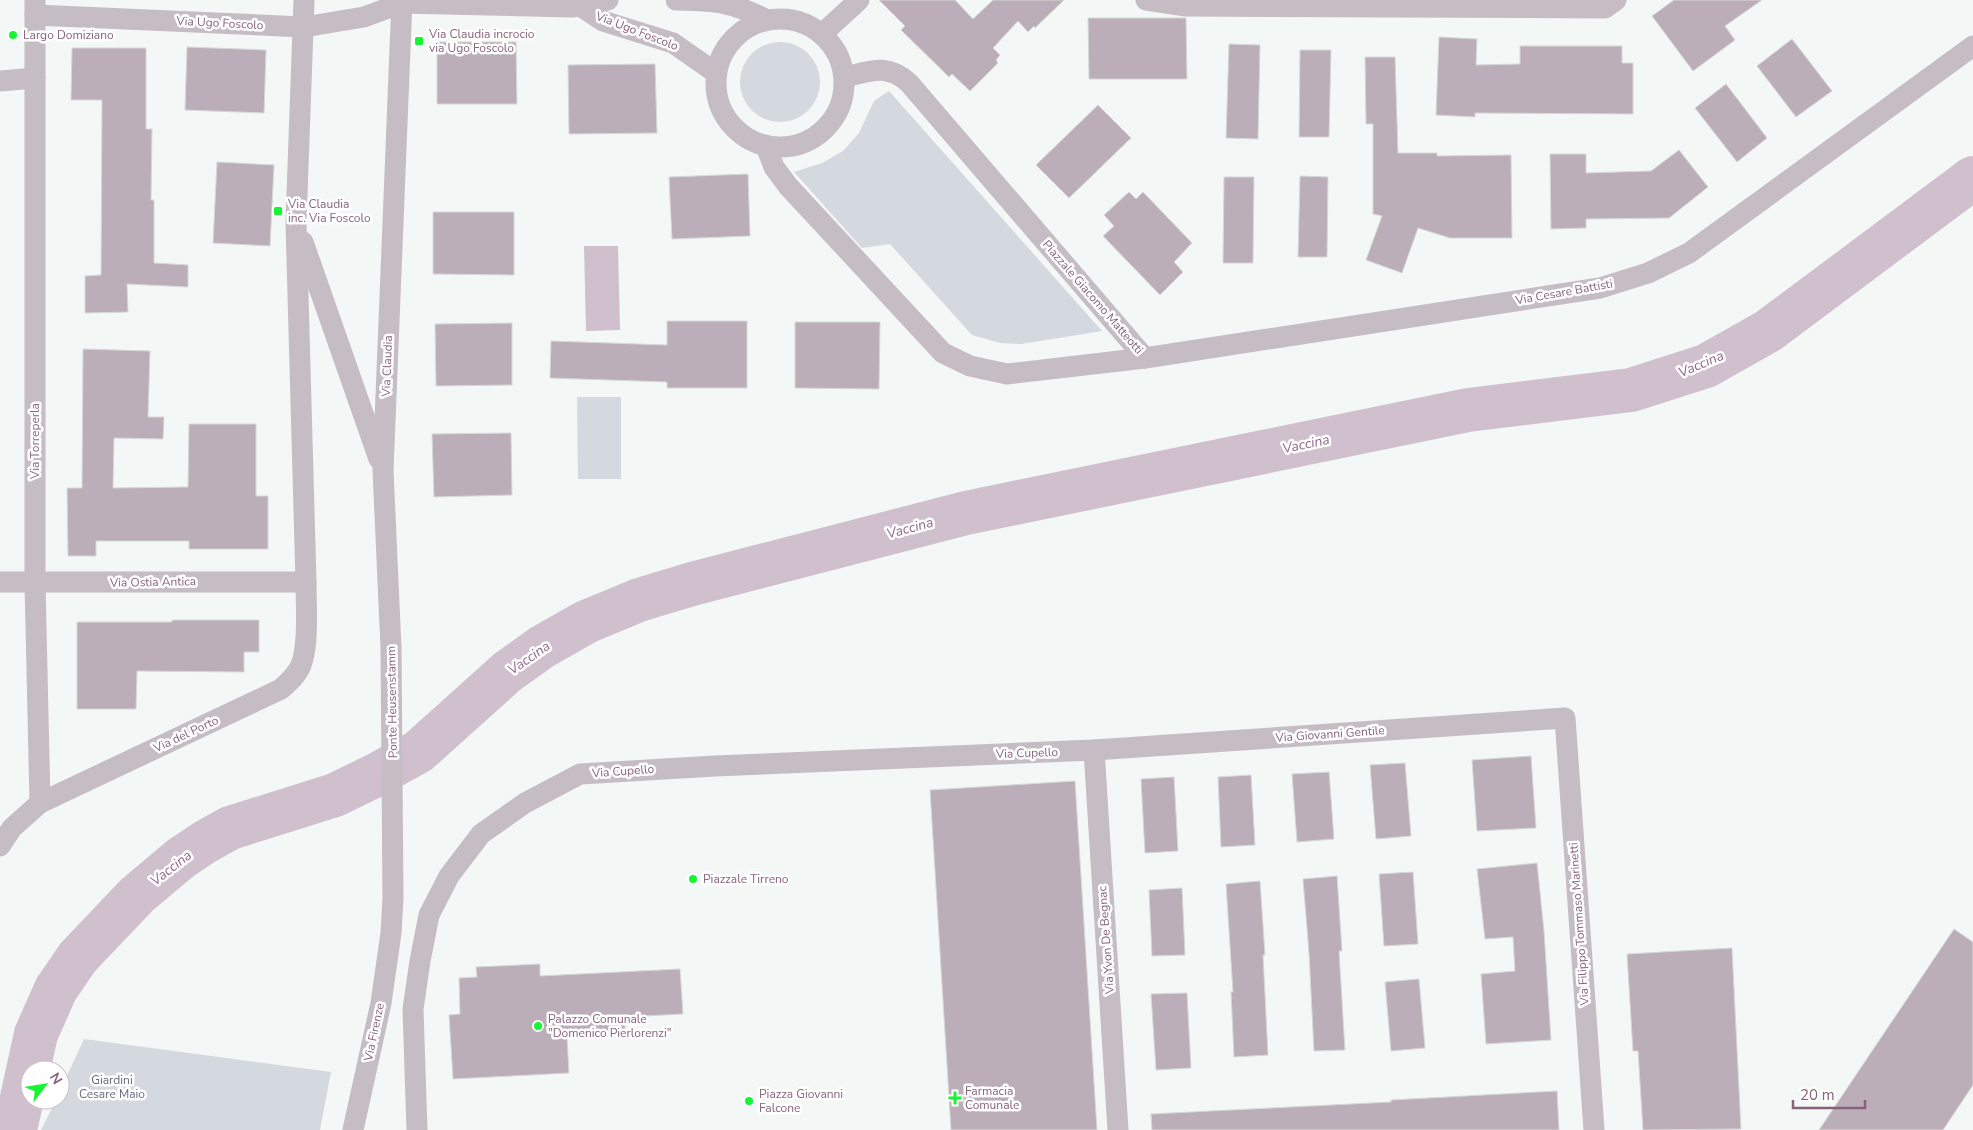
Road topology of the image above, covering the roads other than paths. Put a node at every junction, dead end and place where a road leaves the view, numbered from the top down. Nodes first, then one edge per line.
1 (304, 0) edge
2 (608, 0) edge
3 (676, 0) edge
4 (859, 0) edge
5 (1146, 0) edge
6 (1616, 0) edge
7 (400, 1) edge
8 (1191, 3) edge
9 (576, 4) edge
10 (35, 8) edge
11 (767, 20) junction
12 (304, 27) junction
13 (822, 34) junction
14 (1973, 46) edge
15 (716, 73) junction
16 (845, 77) junction
17 (35, 78) junction
18 (0, 81) edge
19 (766, 146) junction
20 (296, 223) junction
21 (1145, 358) junction
22 (383, 470) junction
23 (0, 582) edge
24 (306, 582) junction
25 (34, 583) junction
26 (1565, 718) joint
27 (1094, 750) junction
28 (40, 803) junction
29 (0, 846) edge
30 (391, 933) joint
31 (353, 1130) edge
32 (417, 1130) edge
33 (1118, 1130) edge
34 (1594, 1130) edge

1 - 12 street
2 - 9 street, Via Ugo Foscolo
3 - 11 street
4 - 13 street
5 - 8 street
6 - 8 street
7 - 9 street, Via Ugo Foscolo
7 - 12 street, Via Ugo Foscolo
7 - 22 street, Via Claudia
9 - 15 street, Via Ugo Foscolo
10 - 12 street, Via Ugo Foscolo
10 - 17 street
11 - 13 street
11 - 15 street
12 - 20 street
13 - 16 street
14 - 21 street, Via Cesare Battisti
15 - 19 street
16 - 19 street
16 - 21 street, Piazzale Giacomo Matteotti
17 - 18 street
17 - 25 street, Via Torreperla
19 - 21 street, Piazzale Giacomo Matteotti
20 - 22 street
20 - 24 street
22 - 30 street, Ponte Heusenstamm
23 - 25 street, Via Ostia Antica
24 - 25 street, Via Ostia Antica
24 - 28 street, Via del Porto
25 - 28 street, Via Torreperla
26 - 27 street, Via Giovanni Gentile
26 - 34 street, Via Filippo Tommaso Marinetti
27 - 32 street, Via Cupello
27 - 33 street, Via Yvon De Begnac
28 - 29 street, Via del Porto
30 - 31 street, Via Firenze

